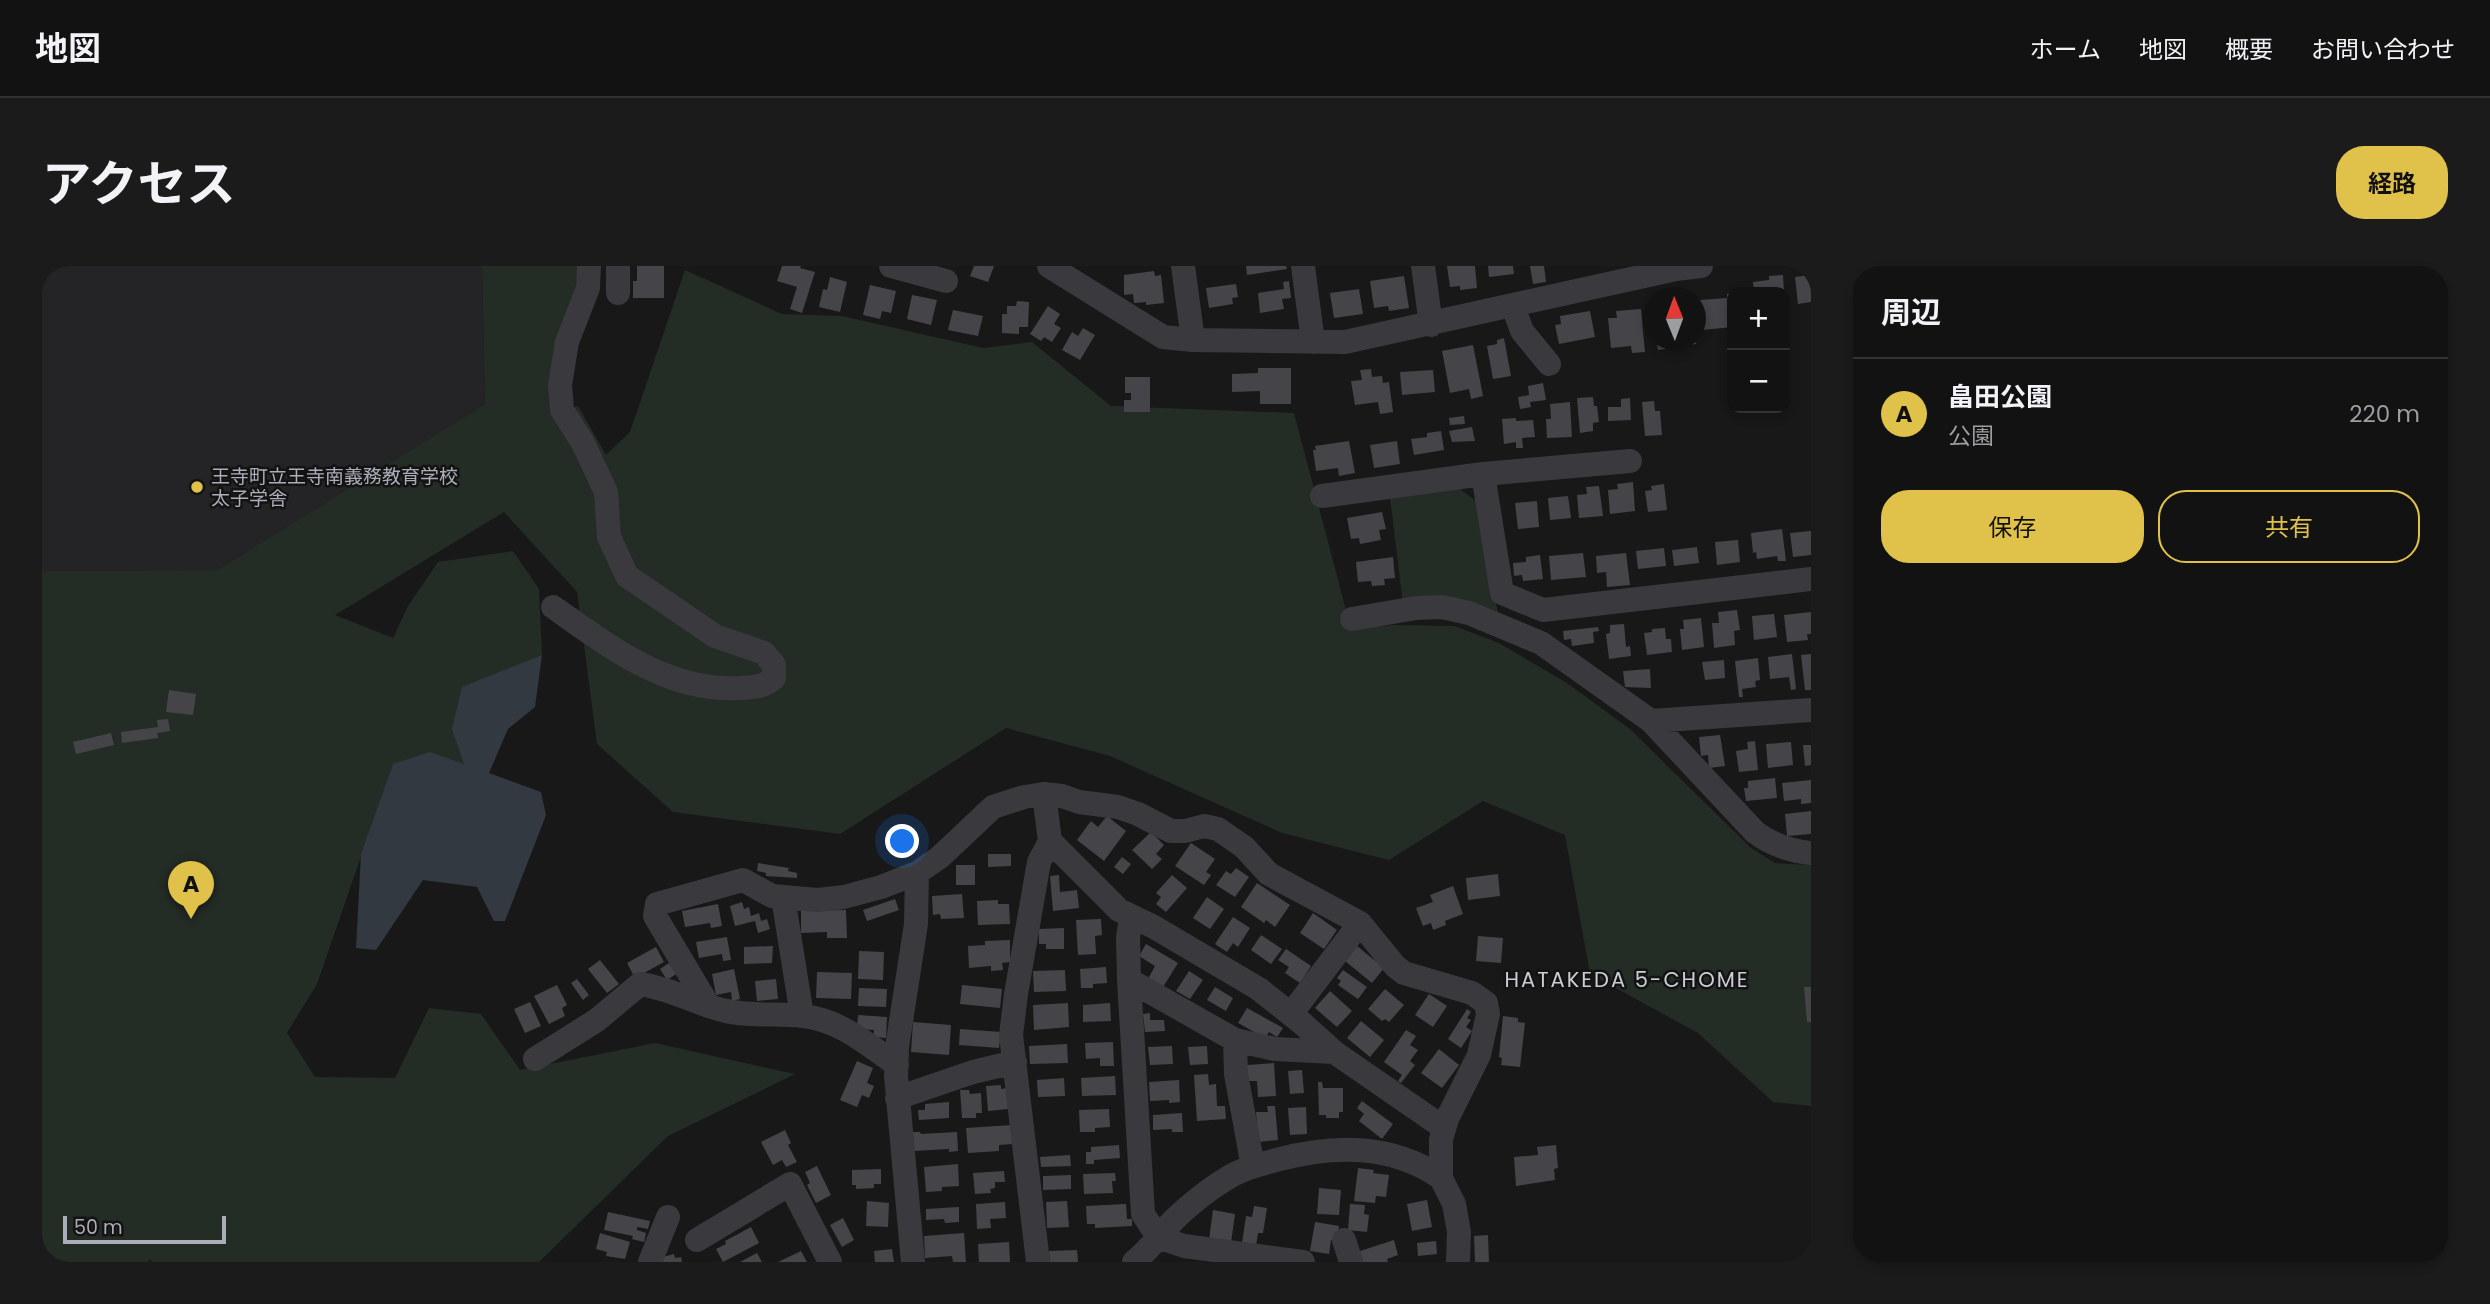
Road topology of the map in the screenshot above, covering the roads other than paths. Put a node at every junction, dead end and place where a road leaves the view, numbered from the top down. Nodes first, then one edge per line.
1 (589, 266) edge
2 (618, 266) edge
3 (891, 266) edge
4 (1049, 266) edge
5 (1183, 266) edge
6 (1303, 266) edge
7 (1423, 266) edge
8 (1701, 266) edge
9 (1675, 268) edge
10 (946, 281) dead end
11 (618, 293) dead end
12 (1513, 306) junction
13 (1431, 325) junction
14 (1194, 340) junction
15 (1313, 342) junction
16 (1549, 364) dead end
17 (1630, 461) dead end
18 (1483, 474) junction
19 (1322, 496) dead end
20 (1811, 579) edge
21 (1523, 602) junction
22 (553, 607) dead end
23 (1352, 619) dead end
24 (1508, 628) junction
25 (1811, 710) edge
26 (1650, 721) junction
27 (1044, 794) junction
28 (1050, 841) junction
29 (1811, 853) edge
30 (917, 873) junction
31 (783, 897) junction
32 (1130, 916) junction
33 (1360, 923) junction
34 (1129, 980) junction
35 (708, 1005) junction
36 (1291, 1014) junction
37 (802, 1016) junction
38 (1235, 1040) junction
39 (1334, 1052) junction
40 (535, 1059) dead end
41 (1015, 1062) junction
42 (897, 1065) junction
43 (897, 1098) junction
44 (1444, 1128) junction
45 (1253, 1167) junction
46 (1441, 1178) junction
47 (668, 1217) dead end
48 (1158, 1237) junction
49 (696, 1240) dead end
50 (650, 1262) edge
51 (830, 1262) edge
52 (913, 1262) edge
53 (1038, 1262) edge
54 (1134, 1262) edge
55 (1303, 1262) edge
56 (1458, 1262) edge

1 - 22 street
2 - 11 street
3 - 10 street
4 - 14 street
5 - 14 street
6 - 15 street
7 - 13 street
8 - 9 street
9 - 12 street
12 - 13 street
12 - 16 street
13 - 15 street
14 - 15 street
17 - 18 street
18 - 19 street
18 - 21 street
20 - 21 street
21 - 24 street
23 - 24 street
24 - 26 street
25 - 26 street
26 - 29 street
27 - 28 street
27 - 30 street
27 - 33 street
28 - 32 street
28 - 41 street
30 - 31 street
30 - 42 street
31 - 35 street
31 - 37 street
32 - 34 street
32 - 36 street
33 - 36 street
33 - 44 street
34 - 38 street
34 - 48 street
35 - 37 street
35 - 40 street
36 - 39 street
37 - 42 street
38 - 39 street
38 - 45 street
39 - 44 street
41 - 43 street
41 - 53 street
42 - 43 street
43 - 52 street
44 - 46 street
45 - 46 street
45 - 48 street
46 - 56 street
47 - 50 street
48 - 54 street
48 - 55 street
49 - 51 street

